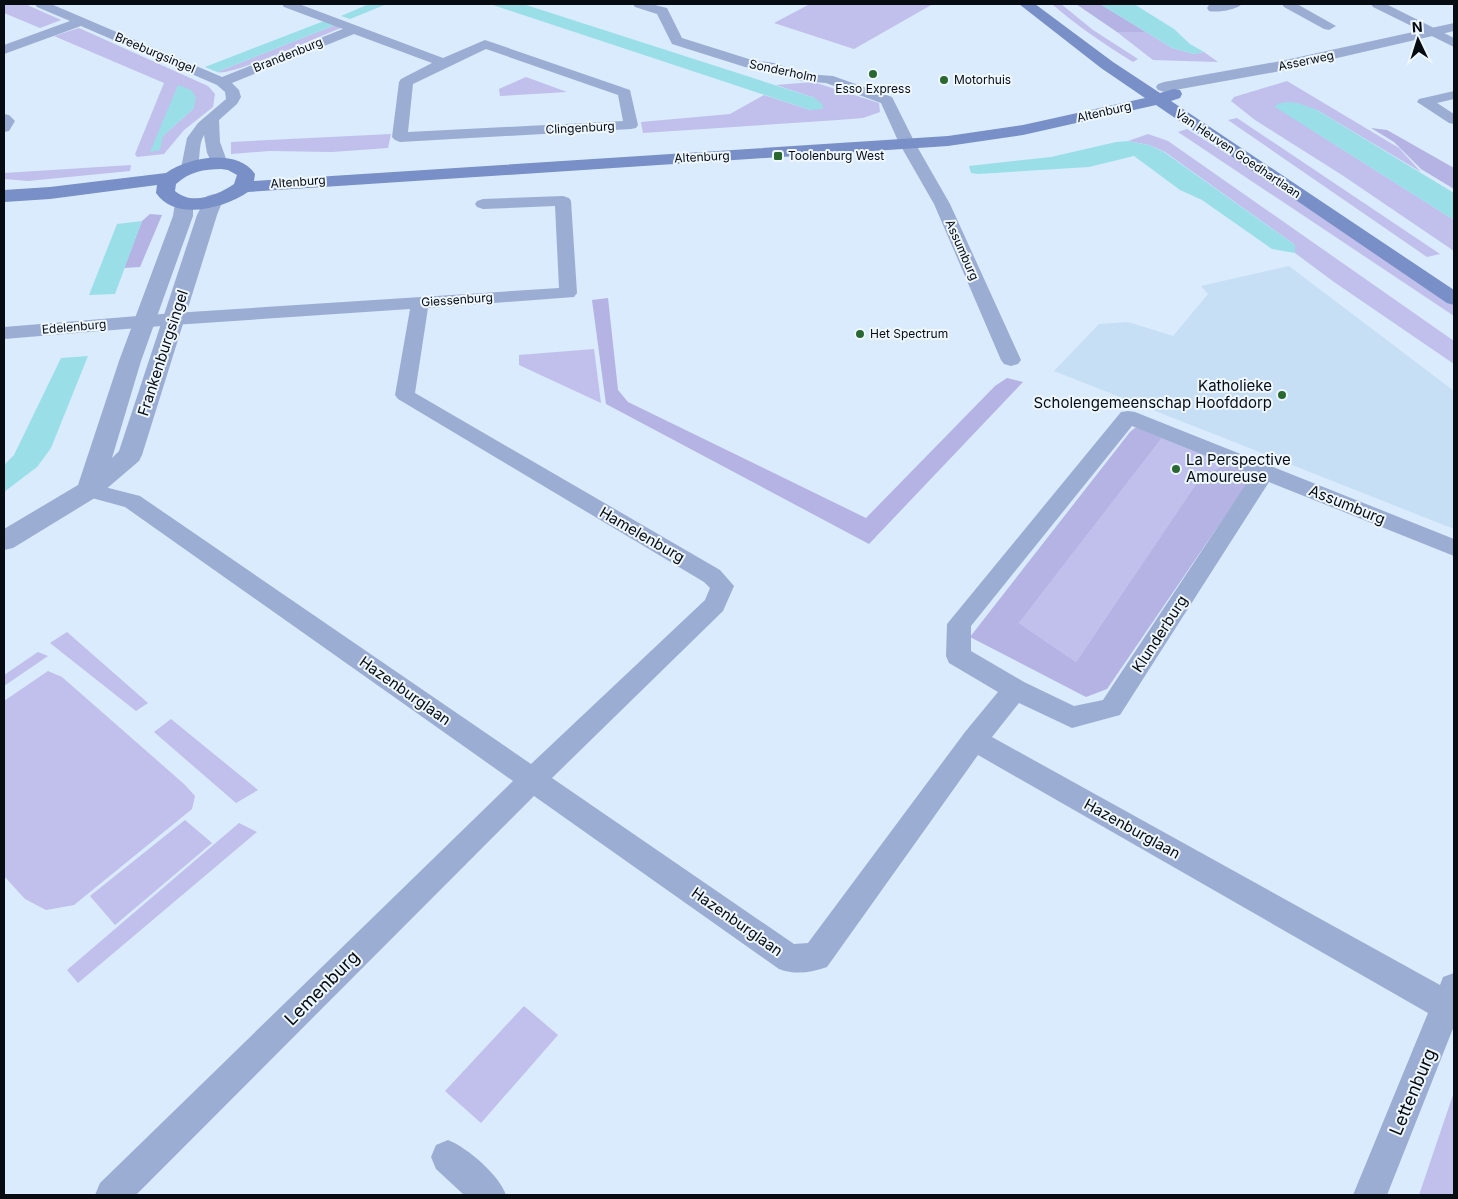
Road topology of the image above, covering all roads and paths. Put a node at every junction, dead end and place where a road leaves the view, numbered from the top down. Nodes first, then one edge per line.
1 (41, 4) edge
2 (288, 4) edge
3 (639, 4) edge
4 (677, 4) edge
5 (1026, 4) edge
6 (1046, 4) edge
7 (1236, 4) edge
8 (1288, 4) edge
9 (1376, 4) edge
10 (1213, 8) dead end
11 (662, 11) junction
12 (82, 21) junction
13 (1329, 26) dead end
14 (355, 29) junction
15 (1448, 35) edge
16 (4, 50) edge
17 (444, 63) junction
18 (222, 82) junction
19 (1161, 93) junction
20 (1454, 95) edge
21 (4, 118) edge
22 (212, 120) junction
23 (1454, 120) edge
24 (4, 128) edge
25 (904, 138) junction
26 (220, 164) junction
27 (189, 168) junction
28 (244, 180) junction
29 (168, 185) junction
30 (4, 196) edge
31 (214, 200) junction
32 (184, 203) junction
33 (483, 204) dead end
34 (1454, 280) edge
35 (1454, 299) edge
36 (420, 303) junction
37 (174, 319) junction
38 (144, 322) junction
39 (4, 333) edge
40 (1011, 360) dead end
41 (1128, 417) joint
42 (1265, 472) junction
43 (89, 490) junction
44 (4, 540) edge
45 (1454, 548) edge
46 (1015, 689) junction
47 (974, 740) junction
48 (532, 780) junction
49 (1452, 1002) edge
50 (448, 1157) dead end
51 (112, 1195) edge
52 (489, 1195) edge
53 (1370, 1195) edge

1 - 12 street, Breeburgsingel
2 - 14 street
3 - 11 street
4 - 11 street
5 - 19 main road, Van Heuven Goedhartlaan
6 - 19 main road, Van Heuven Goedhartlaan
7 - 10 street
8 - 13 street
9 - 15 street
11 - 25 street, Sonderholm
12 - 16 street
12 - 18 street, Breeburgsingel
14 - 17 street
14 - 18 street, Brandenburg
15 - 19 street, Asserweg
17 - 17 street, Clingenburg
18 - 22 street
19 - 25 main road, Altenburg
19 - 34 main road, Van Heuven Goedhartlaan
19 - 35 main road, Van Heuven Goedhartlaan
20 - 23 street
21 - 24 street
22 - 26 street
22 - 27 street
25 - 28 main road, Altenburg
25 - 40 street, Assumburg
26 - 27 main road
26 - 28 main road
27 - 29 main road
28 - 31 main road
29 - 30 main road
29 - 32 main road
31 - 32 main road
31 - 37 street, Frankenburgsingel
32 - 38 street, Frankenburgsingel
33 - 36 street, Giessenburg
36 - 37 street, Giessenburg
36 - 48 street, Hamelenburg
37 - 38 street, Giessenburg
37 - 43 street, Frankenburgsingel
38 - 39 street, Edelenburg
38 - 43 street, Frankenburgsingel
41 - 42 street, Assumburg
41 - 46 street, Klunderburg
42 - 45 street, Assumburg
42 - 46 street, Klunderburg
43 - 44 street, Frankenburgsingel
43 - 48 street, Hazenburglaan
46 - 47 street
47 - 48 street, Hazenburglaan
47 - 49 street, Hazenburglaan
48 - 51 street, Lemenburg
49 - 53 street, Lettenburg
50 - 52 street

